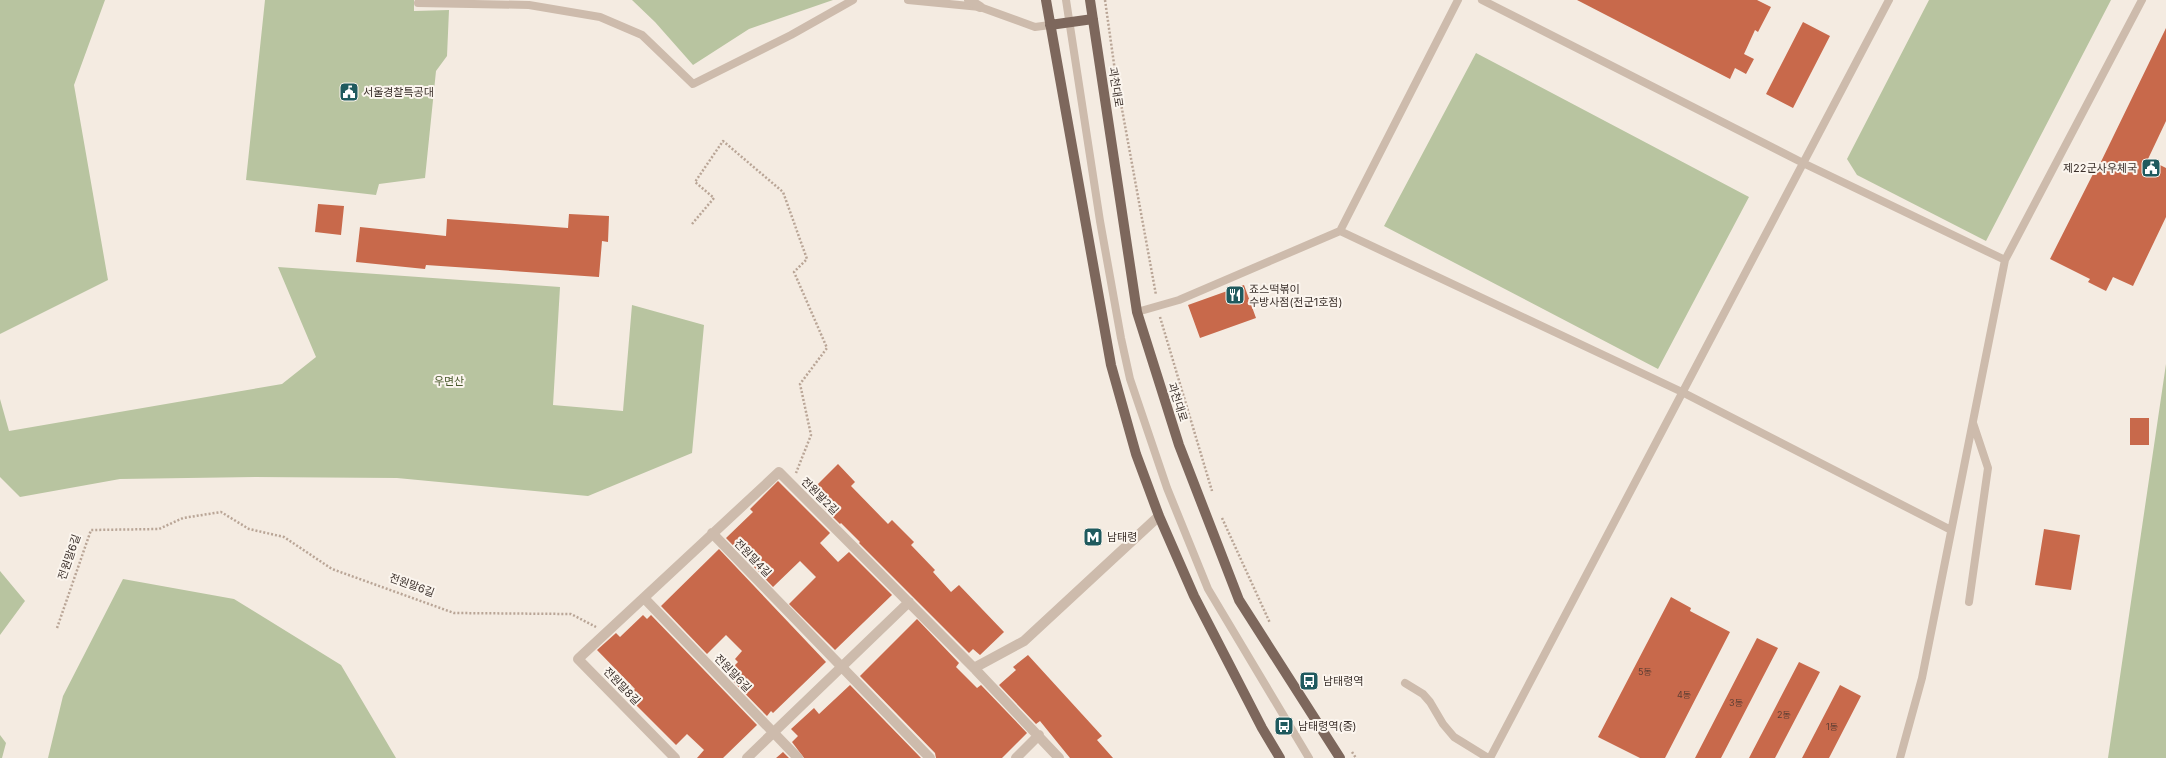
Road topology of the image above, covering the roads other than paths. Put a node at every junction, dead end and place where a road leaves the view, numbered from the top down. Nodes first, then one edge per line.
1 (853, 0) edge
2 (908, 0) edge
3 (969, 0) edge
4 (1046, 0) edge
5 (1066, 0) edge
6 (1090, 0) edge
7 (1458, 0) edge
8 (1482, 0) edge
9 (1889, 0) edge
10 (2142, 0) edge
11 (418, 3) dead end
12 (978, 3) edge
13 (1093, 19) junction
14 (1068, 23) junction
15 (1050, 25) junction
16 (1803, 163) junction
17 (1340, 231) junction
18 (2005, 260) junction
19 (1137, 312) junction
20 (1682, 392) junction
21 (1972, 422) junction
22 (1159, 516) junction
23 (1951, 530) junction
24 (712, 533) junction
25 (644, 598) junction
26 (909, 602) junction
27 (1969, 602) dead end
28 (842, 667) junction
29 (974, 668) junction
30 (1405, 683) dead end
31 (773, 733) junction
32 (1039, 735) junction
33 (675, 758) edge
34 (747, 758) edge
35 (798, 758) edge
36 (930, 758) edge
37 (1016, 758) edge
38 (1059, 758) edge
39 (1280, 758) edge
40 (1309, 758) edge
41 (1340, 758) edge
42 (1489, 758) edge
43 (1900, 758) edge

1 - 11 lane
2 - 12 lane
3 - 12 street
4 - 15 main road
5 - 14 lane
6 - 13 main road, 과천대로
7 - 17 lane
8 - 16 lane
9 - 16 lane
10 - 18 lane
12 - 15 lane
13 - 14 main road
13 - 19 main road, 과천대로
14 - 15 main road
14 - 40 lane
15 - 22 main road
16 - 18 lane
16 - 20 lane
17 - 19 lane
17 - 20 lane
18 - 21 lane
19 - 41 main road, 과천대로
20 - 23 lane
20 - 42 lane
21 - 23 lane
21 - 27 lane
22 - 29 street
22 - 39 main road
23 - 43 lane
24 - 25 street
24 - 26 street, 전원말2길
24 - 28 street, 전원말4길
25 - 31 street, 전원말6길
25 - 33 street, 전원말8길
26 - 28 street
26 - 29 street, 전원말2길
28 - 31 street
28 - 36 street, 전원말4길
29 - 32 street, 전원말2길
30 - 42 lane
31 - 34 street
31 - 35 street, 전원말6길
32 - 37 street
32 - 38 street, 전원말2길

